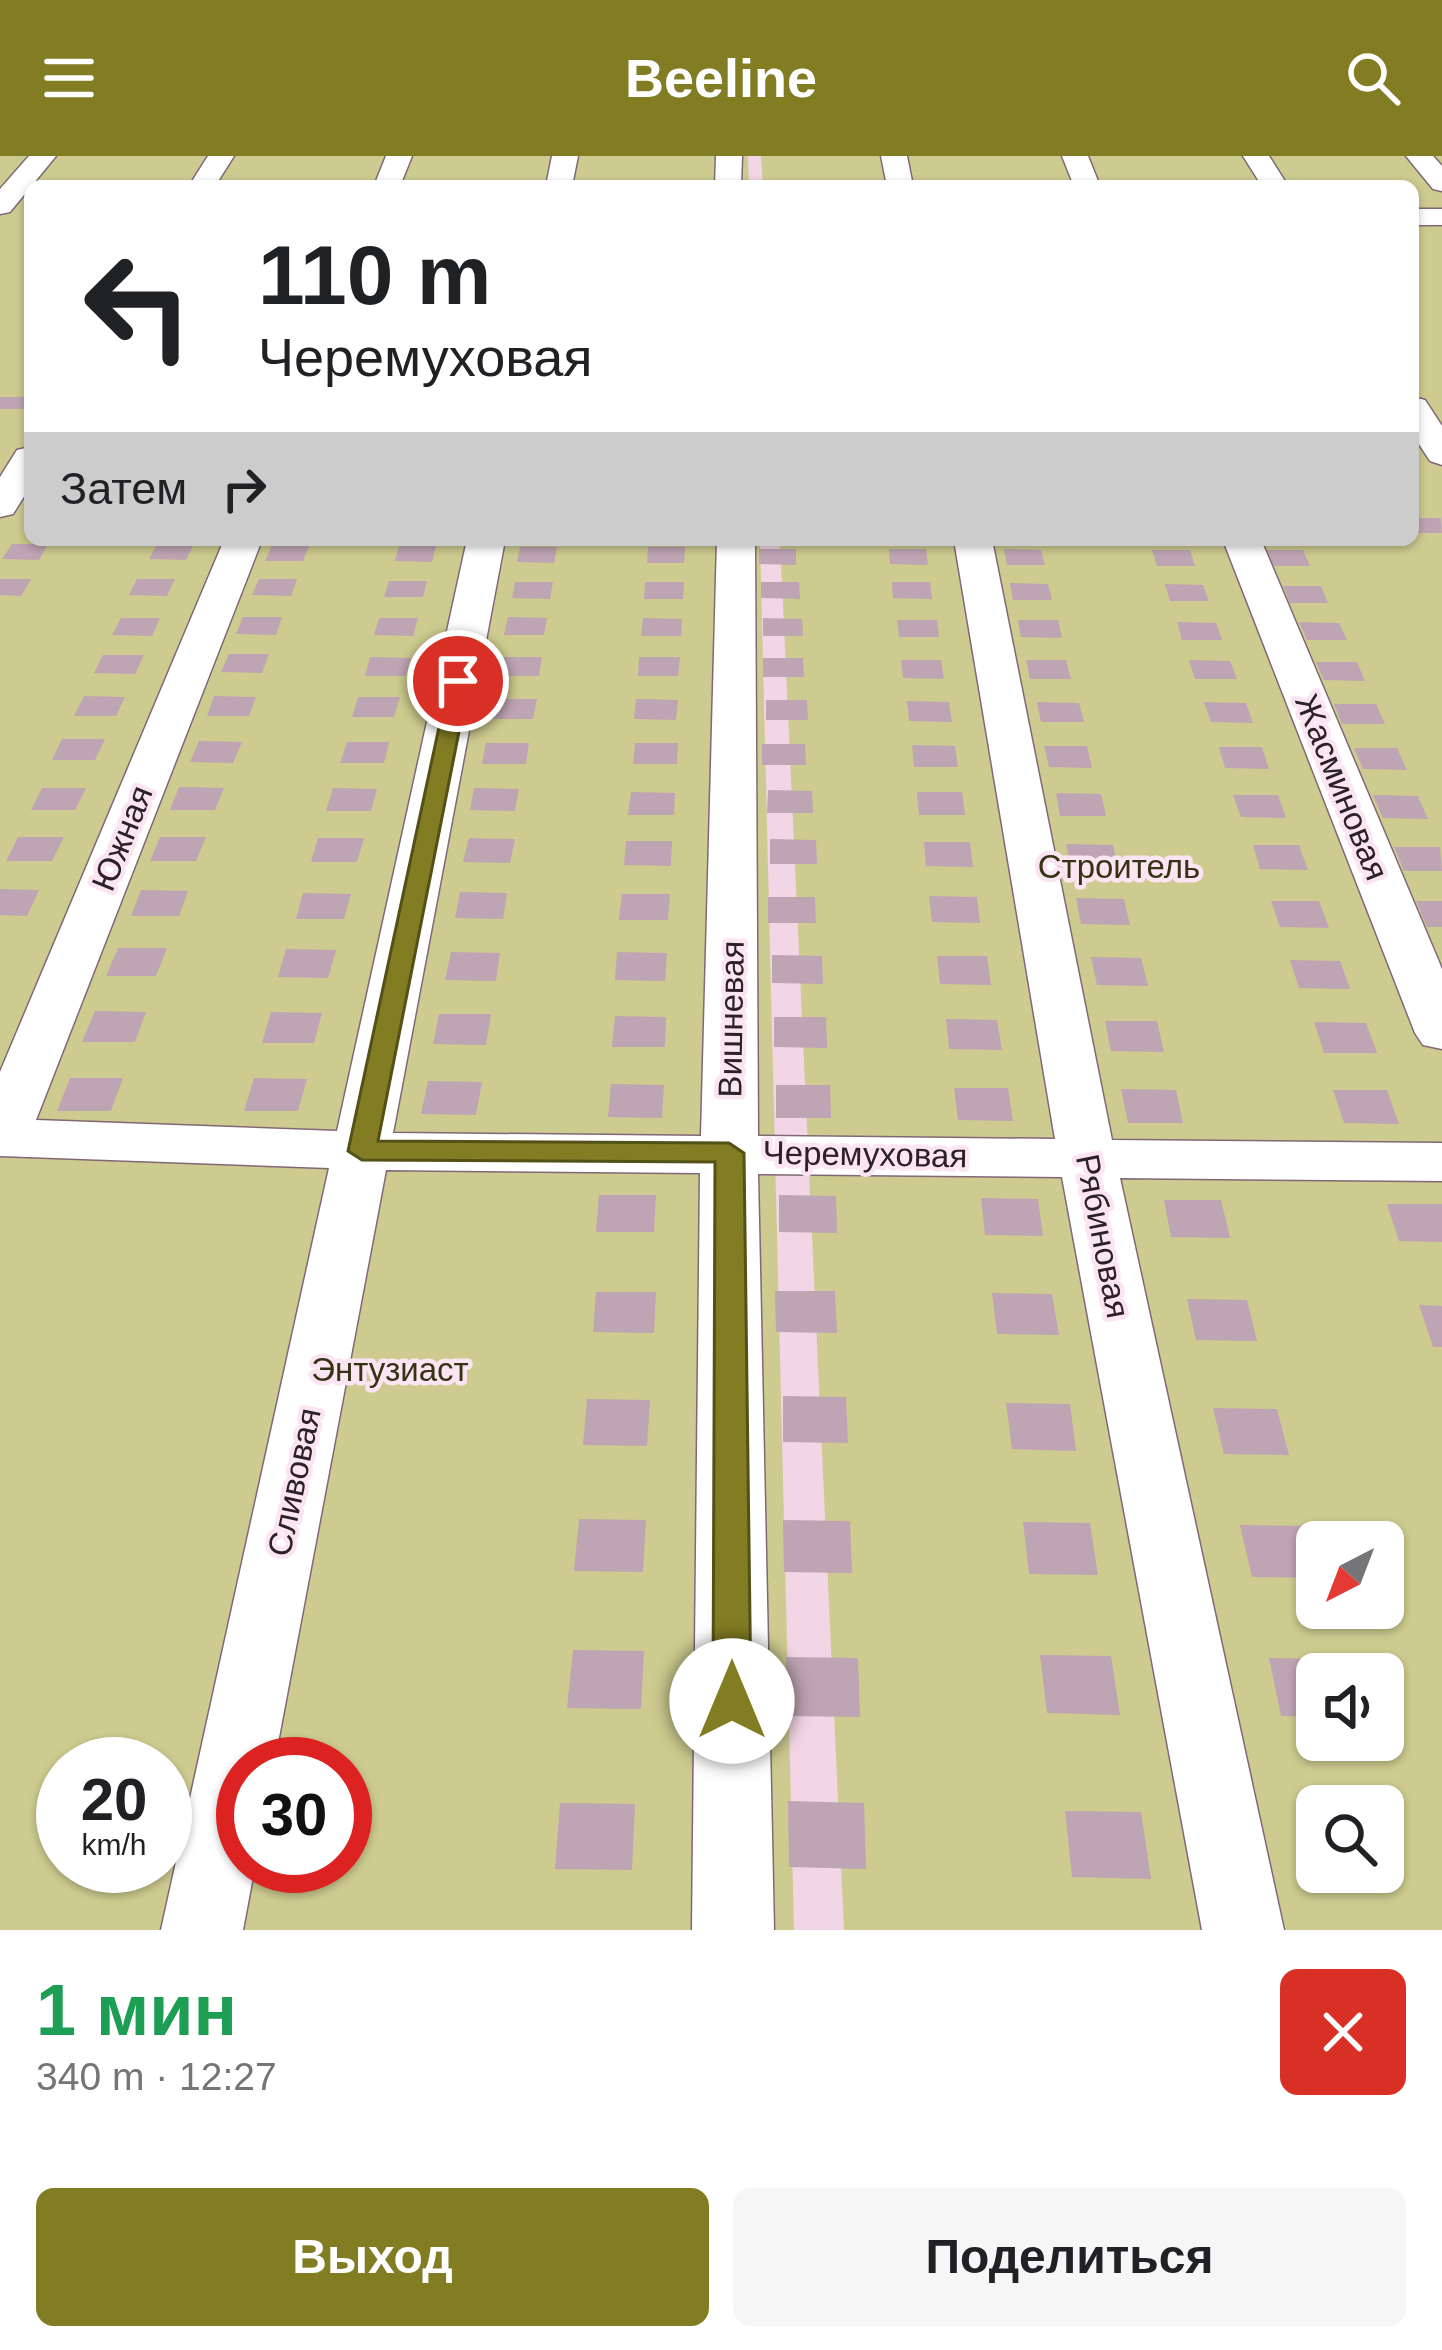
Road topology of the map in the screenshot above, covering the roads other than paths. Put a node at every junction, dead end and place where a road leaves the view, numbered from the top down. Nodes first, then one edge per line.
1 (43, 156) edge
2 (1419, 156) edge
3 (24, 180) edge
4 (24, 180) edge
5 (1442, 183) edge
6 (0, 211) edge
7 (1419, 417) edge
8 (1442, 454) edge
9 (24, 468) edge
10 (0, 506) edge
11 (241, 546) edge
12 (485, 546) edge
13 (736, 546) edge
14 (975, 546) edge
15 (1244, 546) edge
16 (1442, 1033) edge
17 (0, 1137) edge
18 (362, 1151) junction
19 (729, 1153) junction
20 (1087, 1157) junction
21 (1442, 1162) edge
22 (202, 1930) edge
23 (733, 1930) edge
24 (1244, 1930) edge

1 - 4 street
2 - 5 street
3 - 6 street
7 - 8 street
9 - 10 street
11 - 17 street, Южная
12 - 18 street, Сливовая
13 - 19 street, Вишневая
14 - 20 street, Рябиновая
15 - 16 street, Жасминовая
17 - 18 street, Черемуховая
18 - 19 street, Черемуховая
18 - 22 street, Сливовая
19 - 20 street, Черемуховая
19 - 23 street, Вишневая
20 - 21 street, Черемуховая
20 - 24 street, Рябиновая

